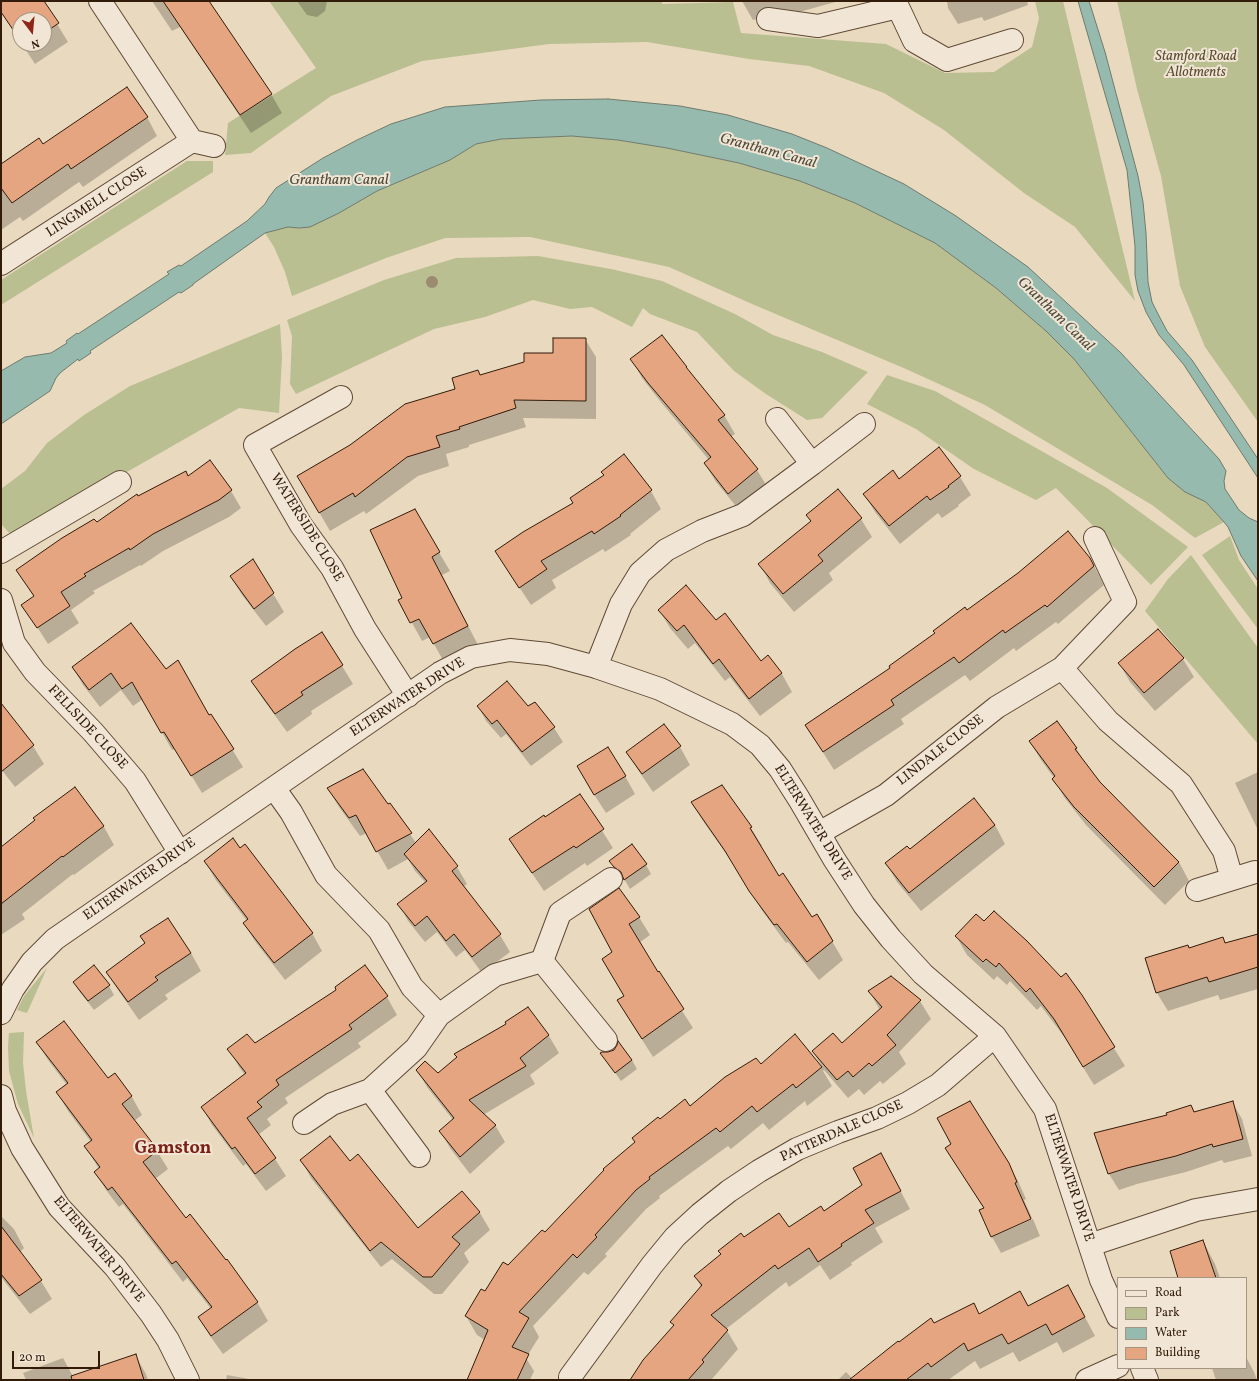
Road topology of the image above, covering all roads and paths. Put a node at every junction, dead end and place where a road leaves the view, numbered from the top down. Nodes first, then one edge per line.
1 (100, 1) edge
2 (897, 4) edge
3 (768, 19) dead end
4 (1012, 40) dead end
5 (192, 141) junction
6 (214, 146) dead end
7 (1, 264) edge
8 (341, 397) dead end
9 (777, 419) dead end
10 (864, 424) dead end
11 (812, 464) junction
12 (120, 482) dead end
13 (1095, 538) dead end
14 (1, 552) edge
15 (1, 600) edge
16 (596, 667) junction
17 (1062, 668) junction
18 (408, 696) junction
19 (274, 788) junction
20 (819, 833) junction
21 (180, 853) junction
22 (1255, 872) dead end
23 (611, 879) dead end
24 (1232, 879) junction
25 (1197, 890) dead end
26 (542, 961) junction
27 (1, 1012) edge
28 (439, 1015) junction
29 (995, 1036) junction
30 (606, 1040) dead end
31 (370, 1090) junction
32 (1, 1096) edge
33 (304, 1123) dead end
34 (419, 1156) dead end
35 (1258, 1199) edge
36 (1090, 1245) junction
37 (1117, 1315) edge
38 (1117, 1366) edge
39 (1142, 1369) edge
40 (570, 1377) dead end
41 (188, 1380) edge
42 (1086, 1380) edge
43 (1147, 1380) edge

1 - 5 street
2 - 3 street
2 - 4 street
5 - 6 street
5 - 7 street, LINGMELL CLOSE
8 - 18 street, WATERSIDE CLOSE
9 - 11 street
10 - 11 street
11 - 16 street
12 - 14 street
13 - 17 street, LINDALE CLOSE
15 - 21 street, FELLSIDE CLOSE
16 - 18 street, ELTERWATER DRIVE
16 - 20 street, ELTERWATER DRIVE
17 - 20 street, LINDALE CLOSE
17 - 24 street
18 - 19 street, ELTERWATER DRIVE
19 - 21 street, ELTERWATER DRIVE
19 - 28 street
20 - 29 street, ELTERWATER DRIVE
21 - 27 street, ELTERWATER DRIVE
22 - 24 street
23 - 26 street
24 - 25 street
26 - 28 street
26 - 30 street
28 - 31 street
29 - 36 street, ELTERWATER DRIVE
29 - 40 street, PATTERDALE CLOSE
31 - 33 street
31 - 34 street
32 - 41 street, ELTERWATER DRIVE
35 - 36 street
36 - 37 street, ELTERWATER DRIVE
38 - 42 street
39 - 43 street

